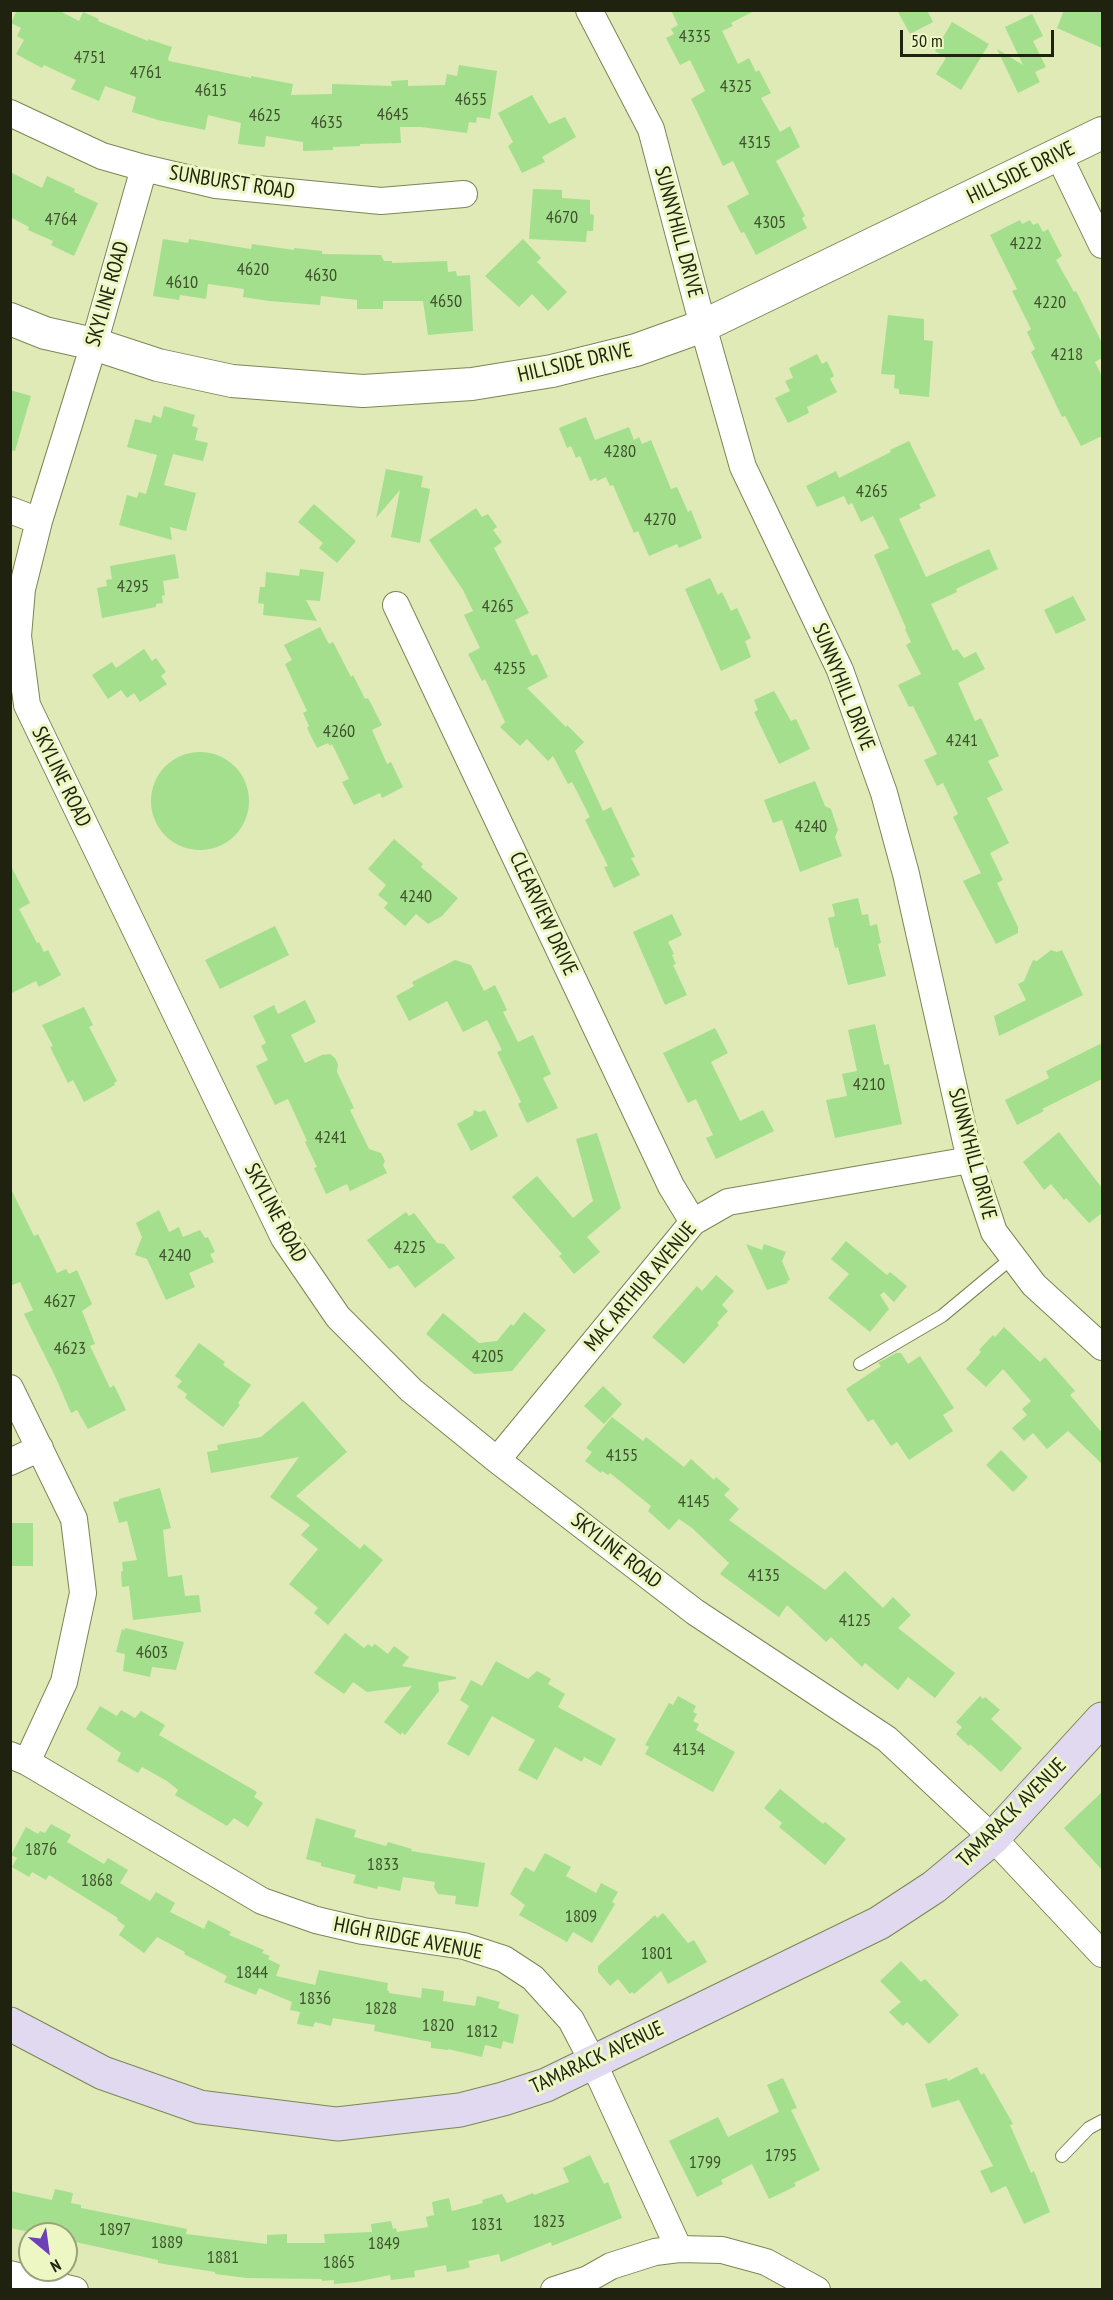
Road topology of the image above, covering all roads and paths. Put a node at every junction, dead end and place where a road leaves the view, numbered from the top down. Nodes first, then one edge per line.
1 (589, 10) edge
2 (10, 113) edge
3 (1102, 133) edge
4 (1058, 154) junction
5 (144, 168) junction
6 (464, 194) dead end
7 (1102, 245) edge
8 (10, 319) edge
9 (703, 326) junction
10 (94, 344) junction
11 (10, 510) edge
12 (39, 521) junction
13 (396, 605) dead end
14 (970, 1160) junction
15 (693, 1222) junction
16 (1013, 1257) junction
17 (1102, 1347) edge
18 (860, 1364) dead end
19 (10, 1388) edge
20 (40, 1448) junction
21 (497, 1460) junction
22 (10, 1462) edge
23 (1102, 1719) edge
24 (19, 1758) edge
25 (993, 1838) junction
26 (1102, 1954) edge
27 (10, 2024) edge
28 (593, 2062) junction
29 (1102, 2121) edge
30 (1062, 2156) dead end
31 (679, 2249) junction
32 (10, 2274) edge
33 (75, 2289) edge
34 (554, 2289) edge
35 (817, 2289) edge

1 - 9 street, SUNNYHILL DRIVE
2 - 5 street, SUNBURST ROAD
3 - 4 street, HILLSIDE DRIVE
4 - 7 street
4 - 9 street, HILLSIDE DRIVE
5 - 6 street, SUNBURST ROAD
5 - 10 street, SKYLINE ROAD
8 - 10 street, HILLSIDE DRIVE
9 - 10 street, HILLSIDE DRIVE
9 - 14 street, SUNNYHILL DRIVE
10 - 12 street, SKYLINE ROAD
11 - 12 street
12 - 21 street, SKYLINE ROAD
13 - 15 street, CLEARVIEW DRIVE
14 - 15 street, MAC ARTHUR AVENUE
14 - 16 street, SUNNYHILL DRIVE
15 - 21 street, MAC ARTHUR AVENUE
16 - 17 street, SUNNYHILL DRIVE
16 - 18 lane
19 - 20 street
20 - 22 street
20 - 24 street
21 - 25 street, SKYLINE ROAD
23 - 25 main road, TAMARACK AVENUE
24 - 28 street, HIGH RIDGE AVENUE
25 - 26 street, SKYLINE ROAD
25 - 28 main road, TAMARACK AVENUE
27 - 28 main road, TAMARACK AVENUE
28 - 31 street, HIGH RIDGE AVENUE
29 - 30 lane
31 - 34 street
31 - 35 street
32 - 33 street

